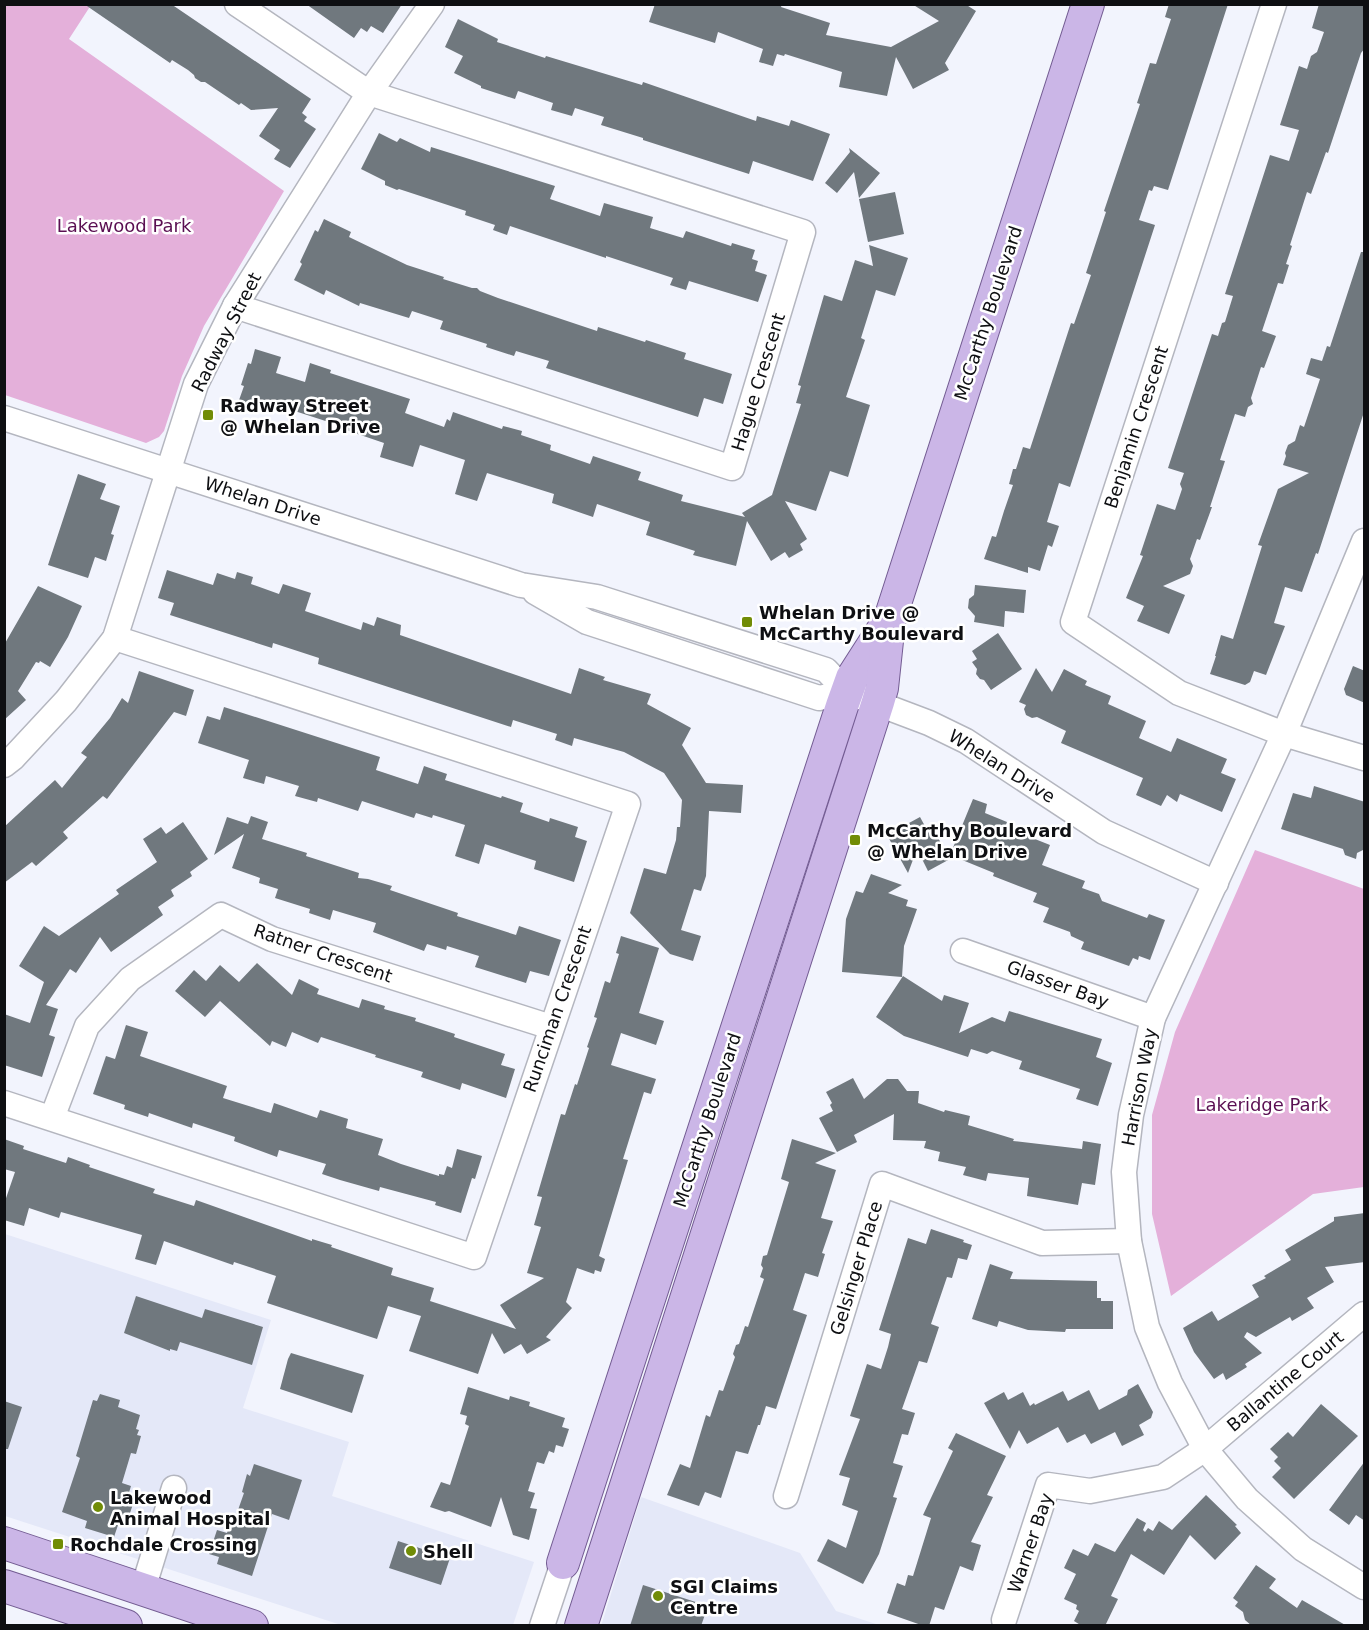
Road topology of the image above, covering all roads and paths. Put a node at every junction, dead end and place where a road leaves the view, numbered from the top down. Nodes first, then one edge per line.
1 (237, 4) edge
2 (432, 4) edge
3 (1088, 4) edge
4 (1274, 4) edge
5 (369, 93) junction
6 (235, 306) junction
7 (4, 418) edge
8 (168, 470) junction
9 (1365, 541) edge
10 (889, 622) junction
11 (115, 638) junction
12 (847, 692) junction
13 (878, 702) junction
14 (1284, 734) junction
15 (1365, 758) edge
16 (4, 765) edge
17 (1216, 883) junction
18 (963, 951) dead end
19 (1153, 1018) junction
20 (551, 1027) junction
21 (4, 1103) edge
22 (52, 1118) junction
23 (1129, 1241) junction
24 (1365, 1314) edge
25 (1205, 1449) junction
26 (174, 1488) dead end
27 (786, 1496) dead end
28 (4, 1543) edge
29 (563, 1563) joint
30 (4, 1586) edge
31 (1365, 1587) edge
32 (143, 1589) junction
33 (1004, 1620) dead end
34 (126, 1626) edge
35 (252, 1626) edge
36 (542, 1626) edge
37 (581, 1626) edge

1 - 5 street
2 - 5 street, Radway Street
3 - 10 main road, McCarthy Boulevard
4 - 14 street, Benjamin Crescent
5 - 6 street, Radway Street
5 - 6 street, Hague Crescent
6 - 8 street, Radway Street
7 - 8 street, Whelan Drive
8 - 11 street, Radway Street
8 - 12 street, Whelan Drive
9 - 14 street, Harrison Way
10 - 12 main road, McCarthy Boulevard
10 - 13 main road, McCarthy Boulevard
11 - 16 street, Radway Street
11 - 20 street, Runciman Crescent
12 - 13 street, Whelan Drive
12 - 29 main road, McCarthy Boulevard
13 - 17 street, Whelan Drive
13 - 37 main road, McCarthy Boulevard
14 - 15 street
14 - 17 street, Harrison Way
17 - 19 street, Harrison Way
18 - 19 street, Glasser Bay
19 - 23 street, Harrison Way
20 - 22 street, Ratner Crescent
20 - 22 street, Runciman Crescent
21 - 22 street, Runciman Crescent
23 - 25 street, Harrison Way
23 - 27 street, Gelsinger Place
24 - 25 street, Ballantine Court
25 - 31 street, Harrison Way
25 - 33 street, Warner Bay
26 - 32 street
28 - 32 main road
29 - 36 street, McCarthy Boulevard
30 - 34 main road
32 - 35 main road

